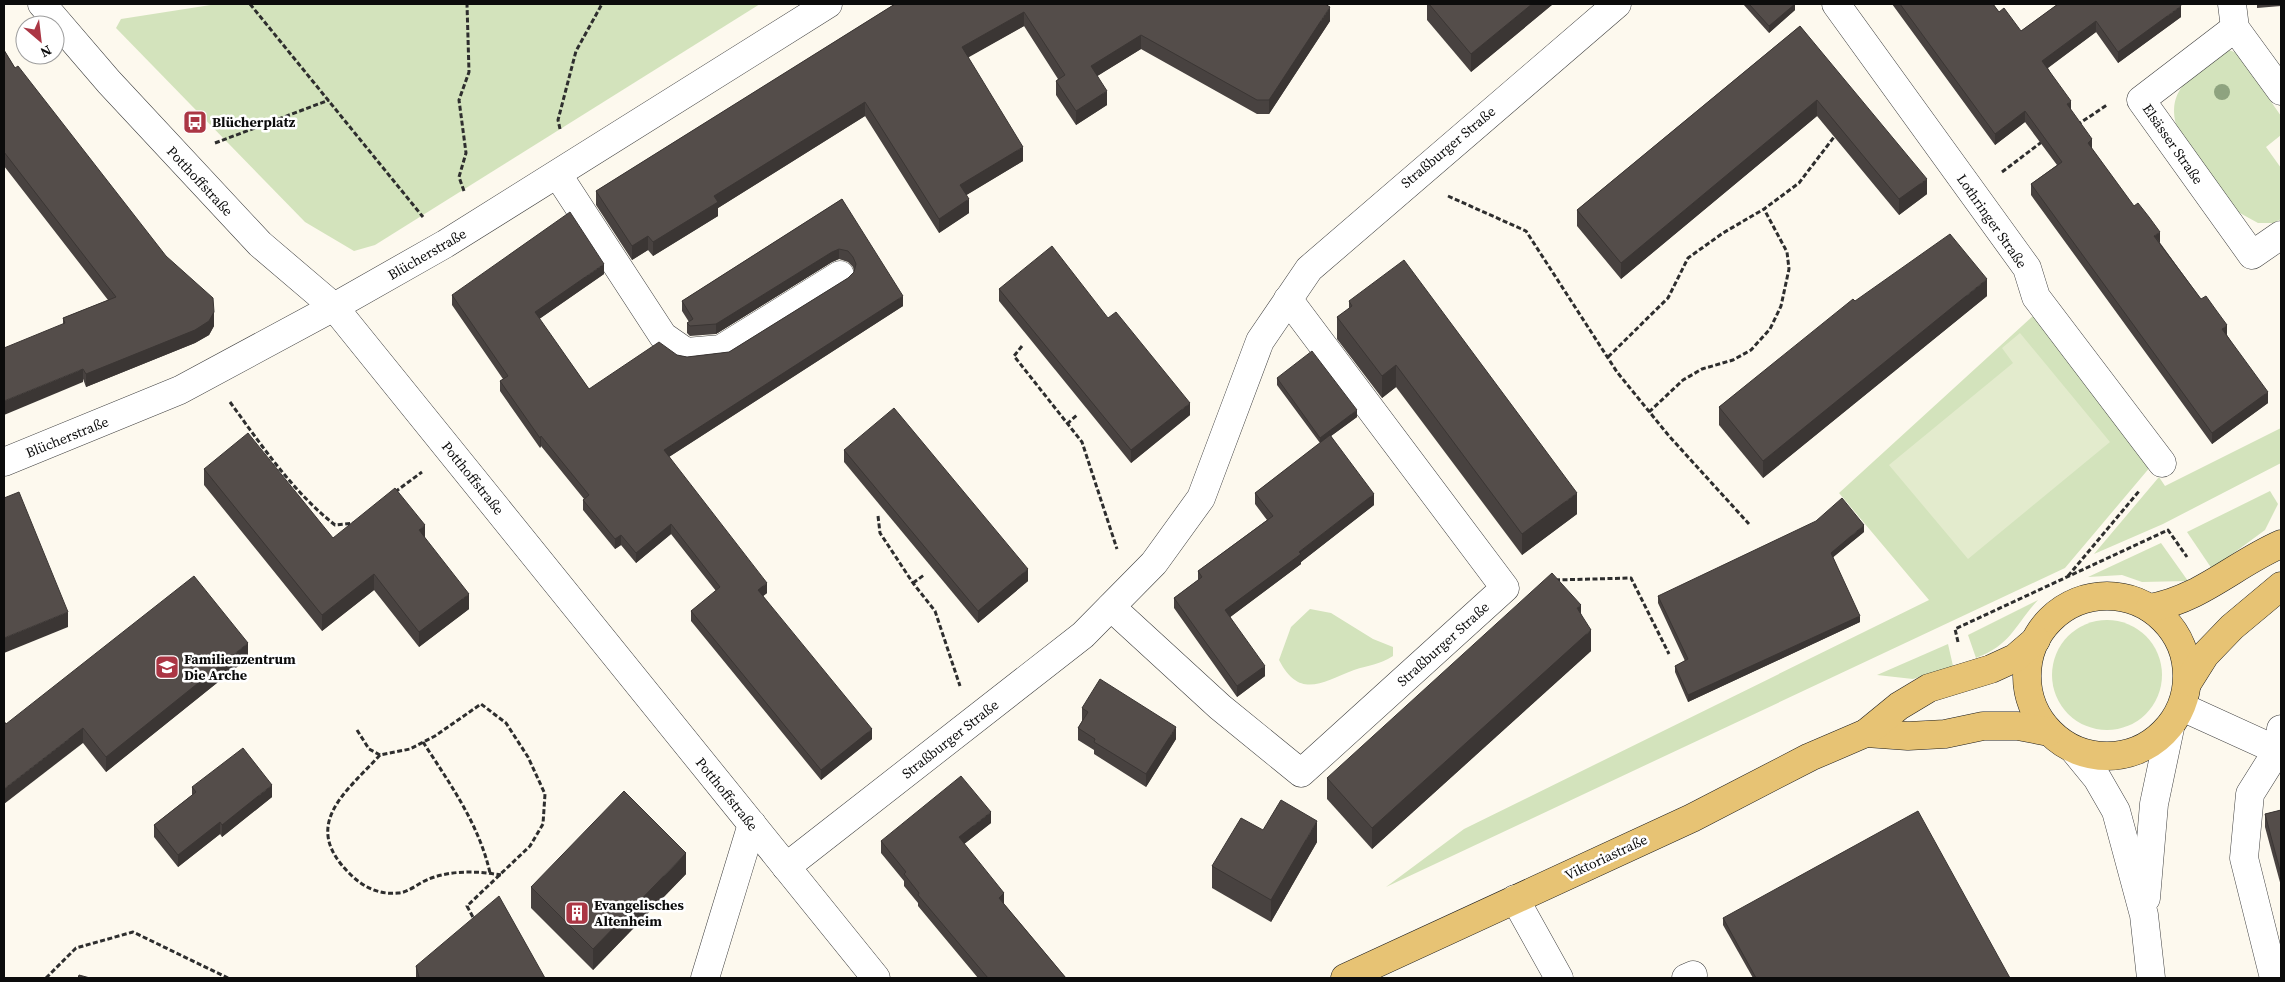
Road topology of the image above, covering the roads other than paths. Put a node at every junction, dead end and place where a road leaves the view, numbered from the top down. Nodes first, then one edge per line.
1 (42, 4) edge
2 (828, 4) edge
3 (1617, 4) edge
4 (1836, 4) edge
5 (2234, 16) edge
6 (2281, 91) edge
7 (562, 172) junction
8 (2281, 235) edge
9 (840, 275) dead end
10 (1288, 299) junction
11 (334, 307) junction
12 (4, 462) edge
13 (2162, 463) road end
14 (2281, 544) edge
15 (2281, 586) edge
16 (1111, 607) junction
17 (2150, 608) junction
18 (2036, 640) junction
19 (2180, 706) junction
20 (2049, 732) junction
21 (1866, 733) junction
22 (2280, 744) edge
23 (2074, 750) junction
24 (752, 824) junction
25 (786, 867) junction
26 (1514, 899) junction
27 (2144, 915) junction
28 (705, 978) edge
29 (876, 978) edge
30 (1345, 978) edge
31 (1559, 978) edge
32 (2151, 978) edge
33 (2274, 978) edge

1 - 11 street, Potthoffstraße
2 - 7 street, Blücherstraße
3 - 10 street, Straßburger Straße
4 - 13 street, Lothringer Straße
5 - 6 street, Elsässer Straße
5 - 8 street, Elsässer Straße
7 - 9 street
7 - 11 street, Blücherstraße
10 - 16 street, Straßburger Straße
10 - 16 street, Straßburger Straße
11 - 12 street, Blücherstraße
11 - 24 street, Potthoffstraße
14 - 17 main road
15 - 19 main road
16 - 25 street, Straßburger Straße
17 - 18 main road
17 - 19 main road
18 - 20 main road
18 - 21 main road, Viktoriastraße
19 - 22 street
19 - 23 main road
19 - 27 street
20 - 21 main road, Viktoriastraße
20 - 23 main road
21 - 26 main road, Viktoriastraße
22 - 33 street
23 - 27 street
24 - 25 street, Potthoffstraße
24 - 28 street
25 - 29 street, Potthoffstraße
26 - 30 main road, Viktoriastraße
26 - 31 street
27 - 32 street

